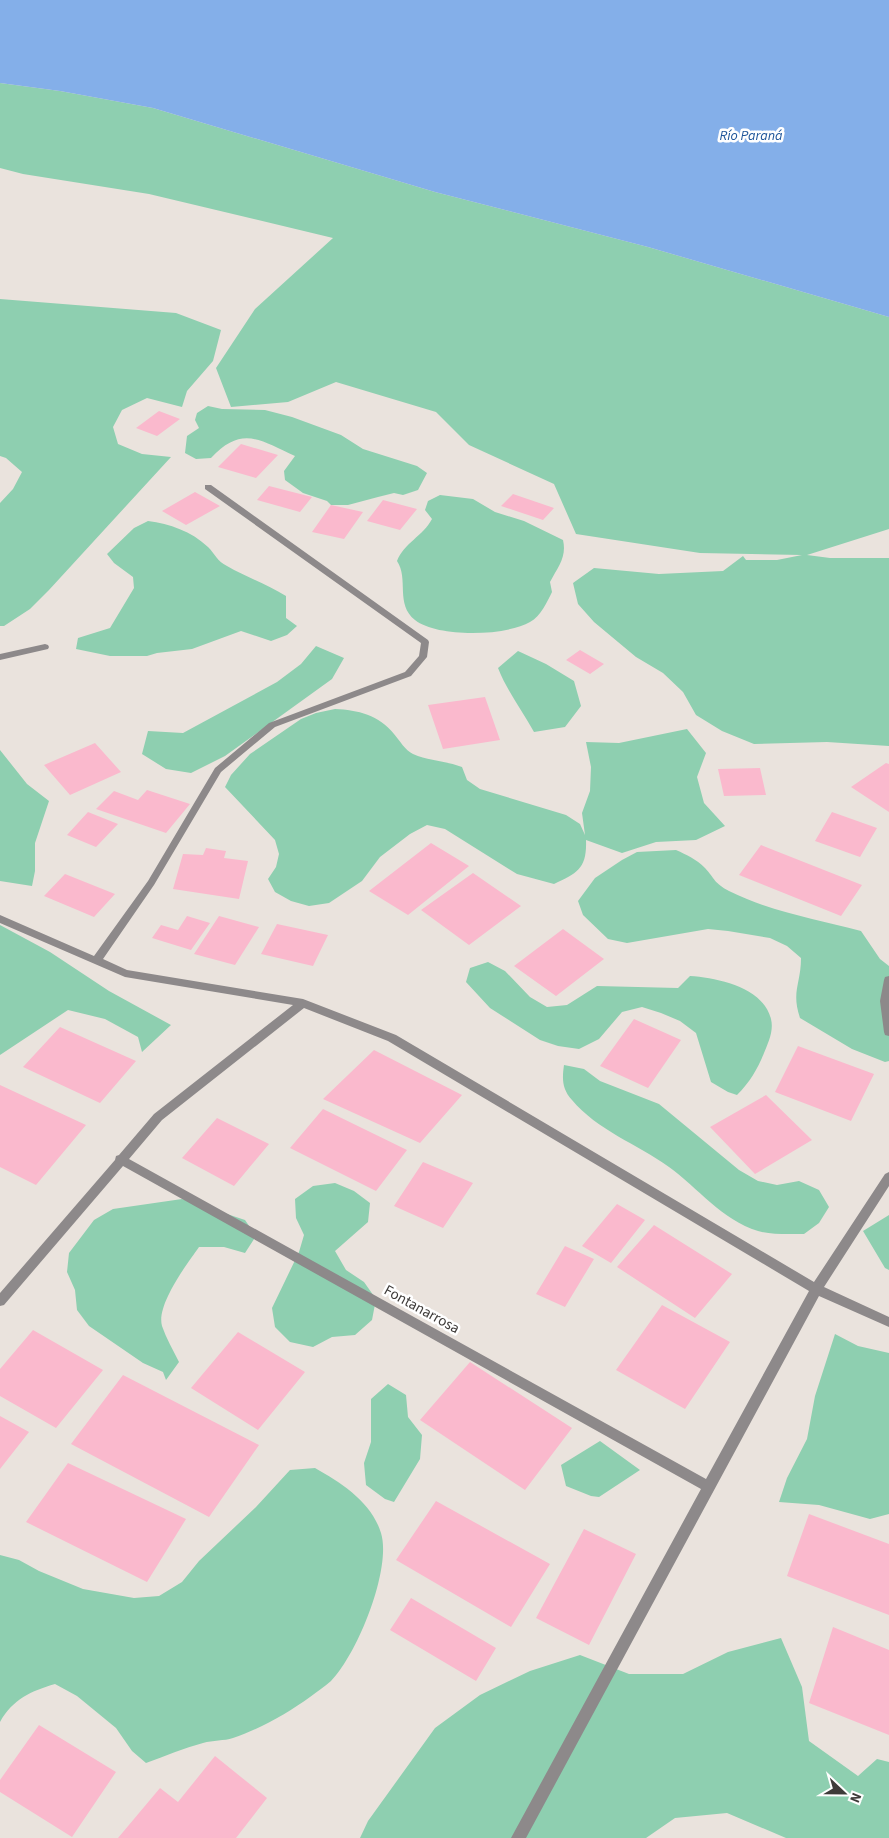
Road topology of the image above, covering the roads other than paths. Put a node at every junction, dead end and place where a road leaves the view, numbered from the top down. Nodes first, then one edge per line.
1 (208, 487) dead end
2 (45, 647) dead end
3 (0, 657) edge
4 (0, 919) edge
5 (96, 961) junction
6 (889, 980) edge
7 (303, 1003) junction
8 (889, 1032) edge
9 (120, 1159) junction
10 (889, 1177) edge
11 (816, 1289) junction
12 (0, 1301) edge
13 (889, 1322) edge
14 (707, 1486) junction
15 (518, 1838) edge

1 - 5 street
2 - 3 street
4 - 5 street
5 - 7 street
6 - 8 street
7 - 9 street
7 - 11 street
9 - 12 street
9 - 14 street, Fontanarrosa
10 - 11 street
11 - 13 street
11 - 14 street
14 - 15 street

